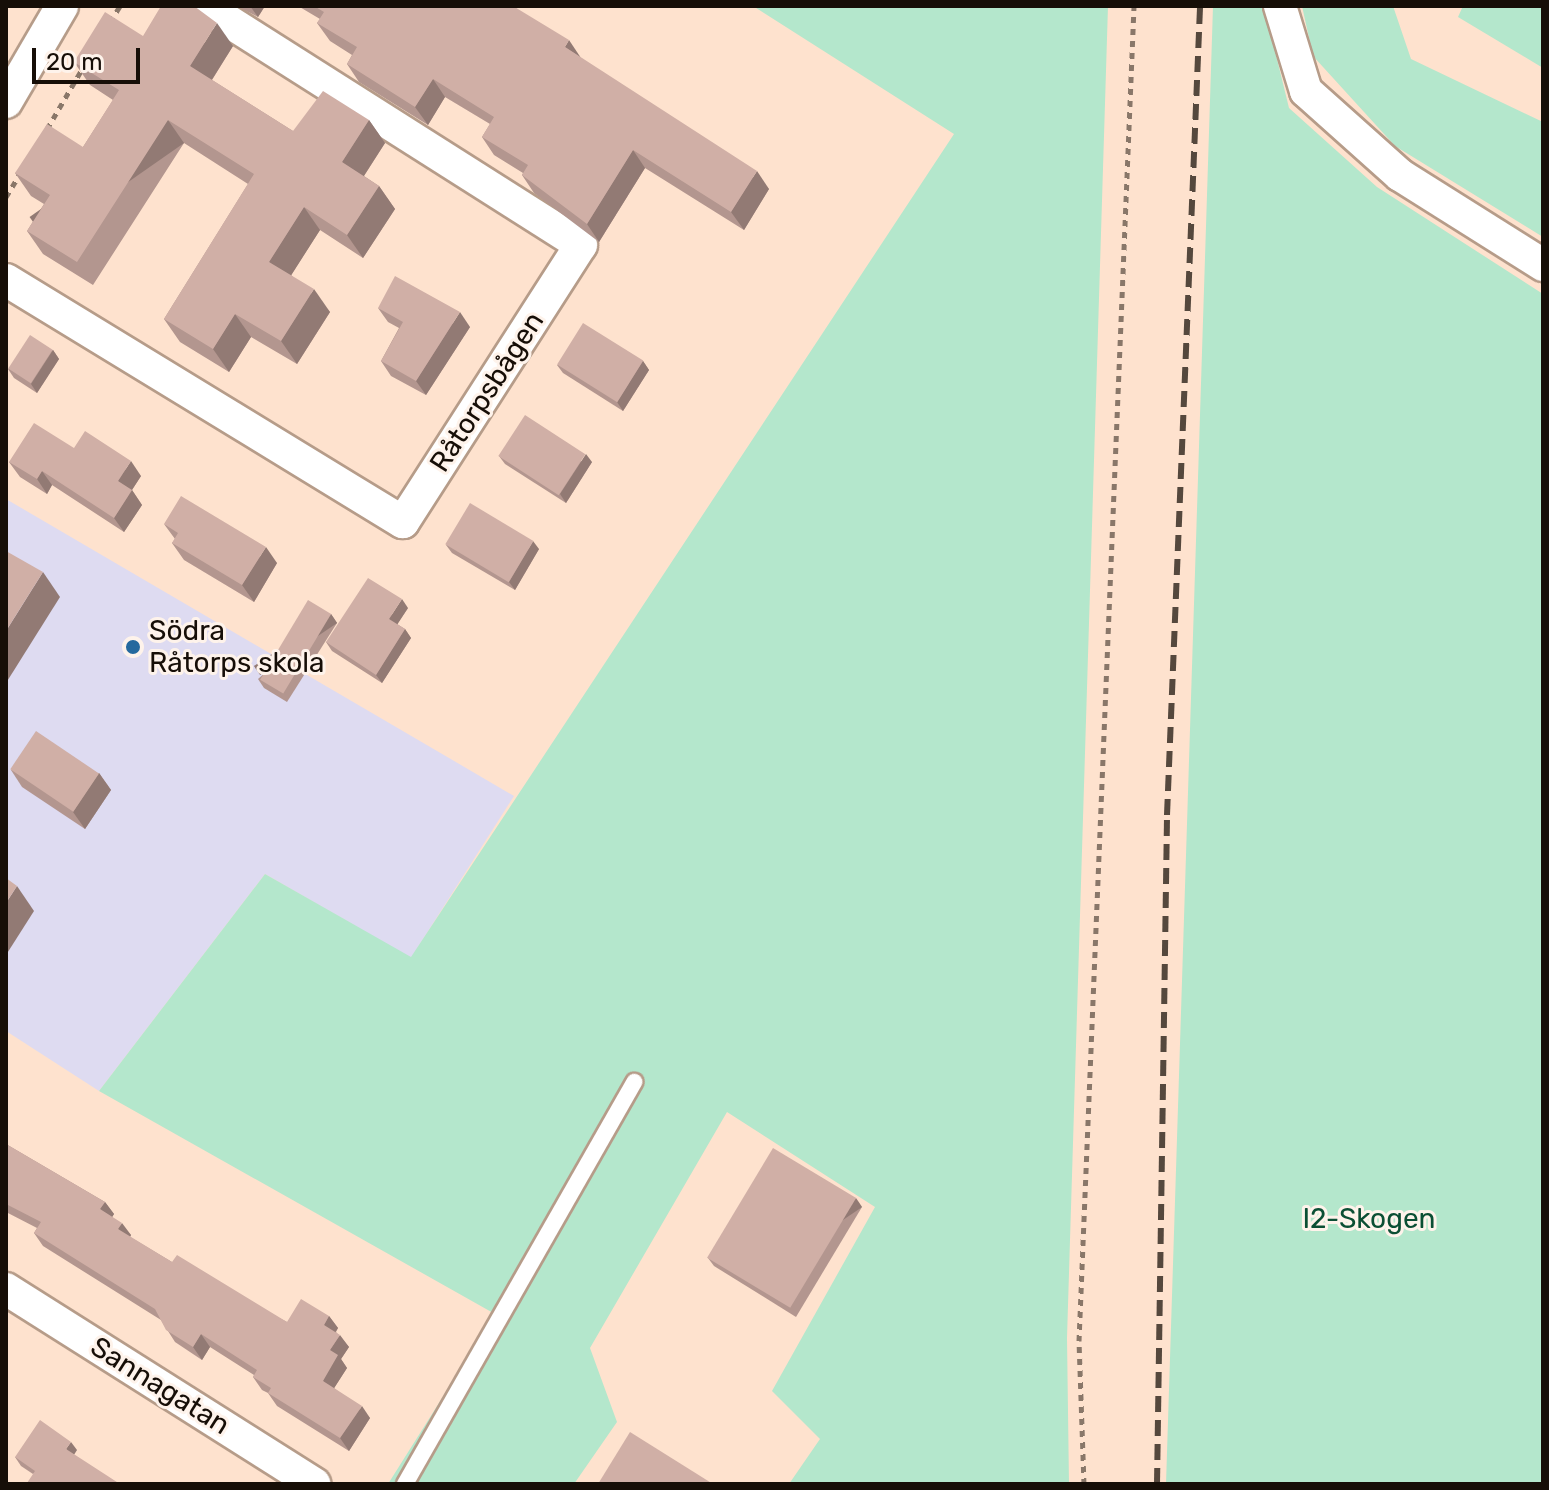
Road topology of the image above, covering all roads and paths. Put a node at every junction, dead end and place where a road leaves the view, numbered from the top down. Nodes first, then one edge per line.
1 (62, 6) edge
2 (120, 6) edge
3 (205, 6) edge
4 (1134, 6) edge
5 (1280, 6) edge
6 (104, 33) edge
7 (87, 61) edge
8 (6, 102) edge
9 (39, 142) edge
10 (30, 156) edge
11 (6, 197) edge
12 (1543, 265) edge
13 (6, 280) edge
14 (634, 1082) dead end
15 (6, 1289) edge
16 (314, 1484) edge
17 (405, 1484) edge
18 (1084, 1484) edge

1 - 8 street
2 - 6 path
3 - 13 street, Råtorpsbågen
4 - 18 path
5 - 12 street
7 - 9 path
10 - 11 path
14 - 17 lane
15 - 16 street, Sannagatan

